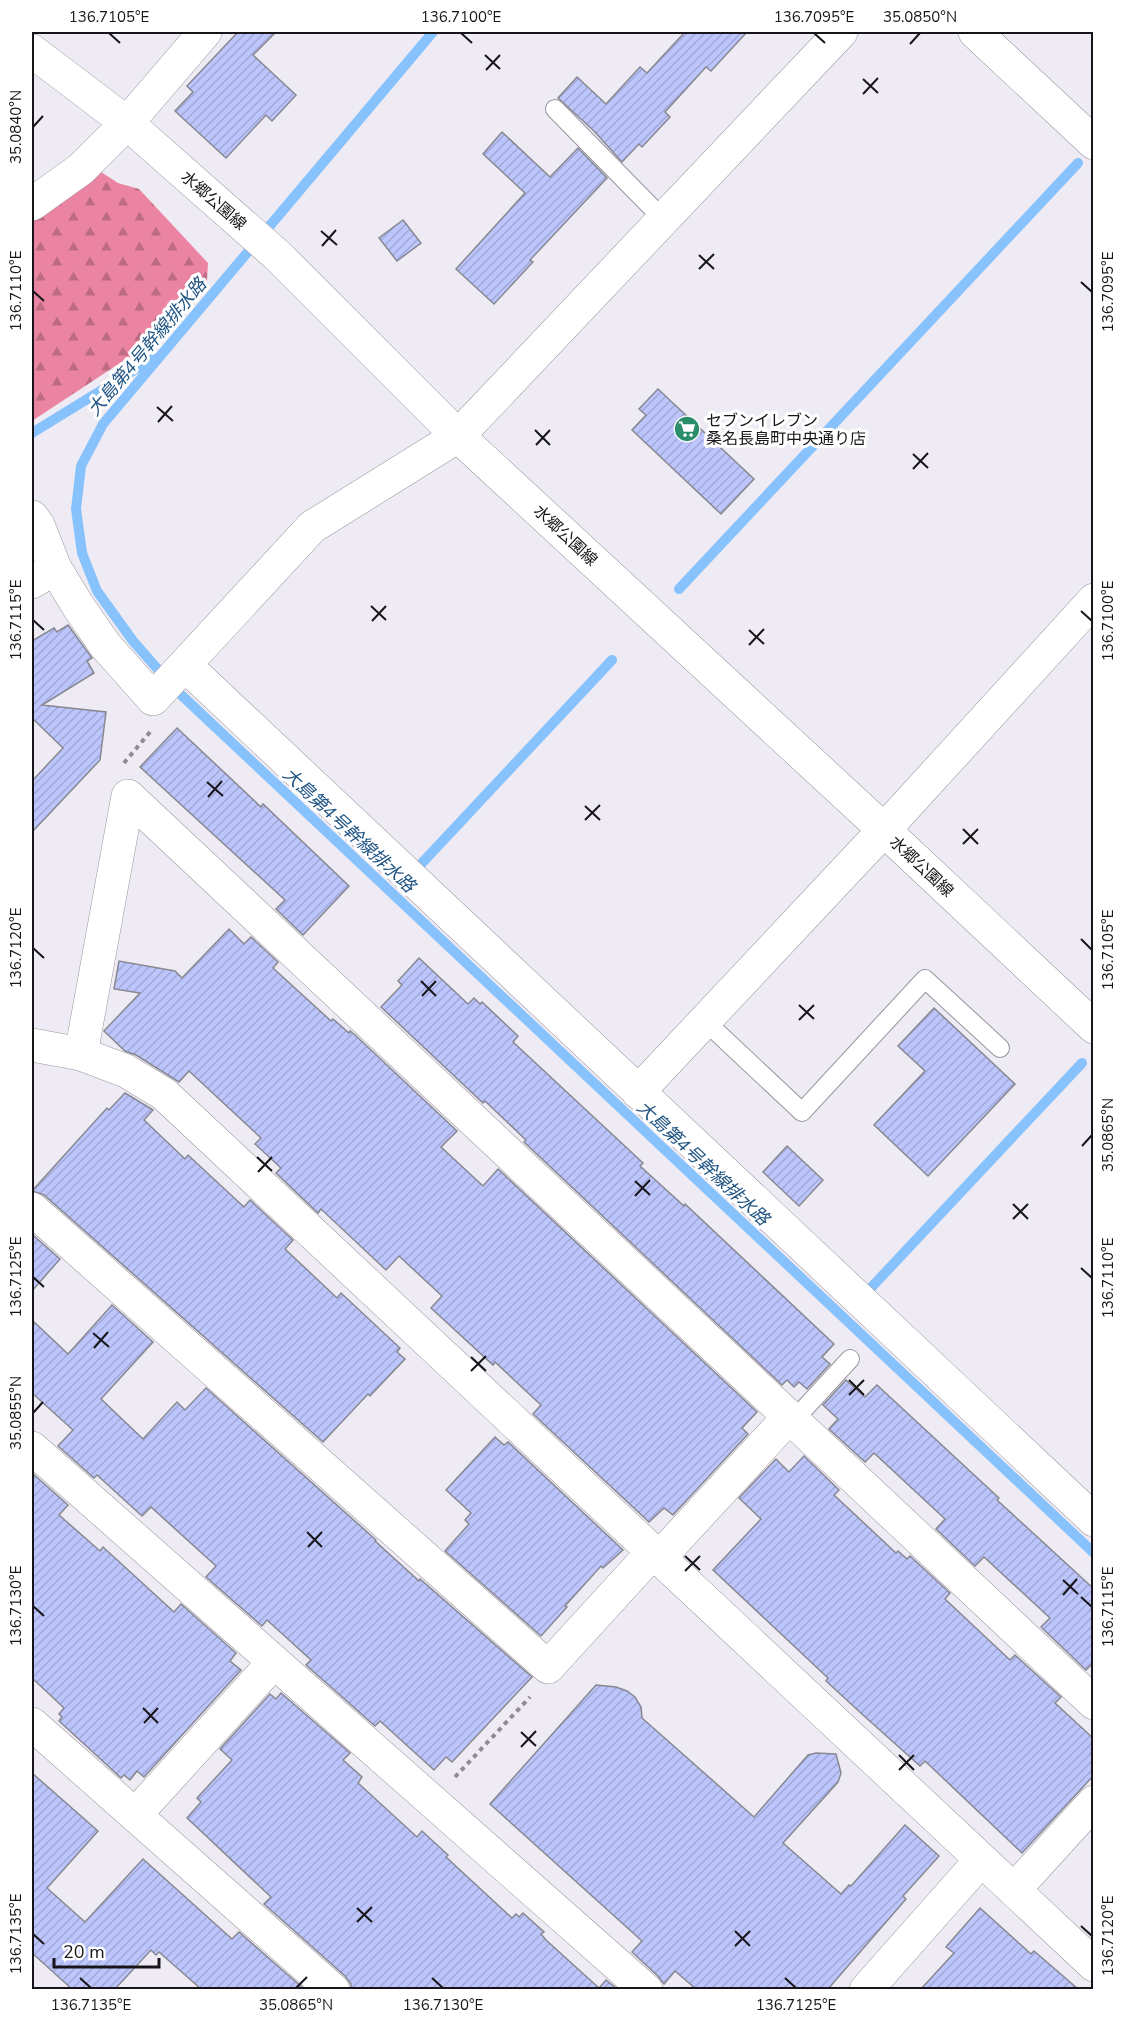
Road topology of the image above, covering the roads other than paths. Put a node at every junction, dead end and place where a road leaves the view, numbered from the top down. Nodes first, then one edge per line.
1 (205, 32) edge
2 (841, 32) edge
3 (975, 32) edge
4 (32, 51) edge
5 (555, 109) dead end
6 (127, 123) junction
7 (1094, 143) edge
8 (32, 204) edge
9 (664, 220) junction
10 (458, 436) junction
11 (32, 518) edge
12 (43, 575) edge
13 (1094, 600) edge
14 (184, 667) junction
15 (884, 830) junction
16 (705, 1021) junction
17 (1094, 1027) edge
18 (32, 1045) edge
19 (1000, 1048) dead end
20 (81, 1054) junction
21 (638, 1092) junction
22 (32, 1209) edge
23 (850, 1359) dead end
24 (791, 1419) junction
25 (32, 1448) edge
26 (1090, 1509) edge
27 (656, 1555) junction
28 (274, 1662) junction
29 (1094, 1703) edge
30 (32, 1724) edge
31 (1094, 1802) edge
32 (135, 1815) junction
33 (981, 1860) junction
34 (1014, 1890) junction
35 (1094, 1965) edge
36 (333, 1989) edge
37 (646, 1989) edge
38 (866, 1989) edge

1 - 6 street
2 - 9 street
3 - 7 street
4 - 6 street, 水郷公園線
5 - 9 lane
6 - 8 street
6 - 10 street, 水郷公園線
9 - 10 street
10 - 14 street
10 - 15 street, 水郷公園線
11 - 12 street
12 - 14 street
13 - 15 street
14 - 21 street
15 - 16 street
15 - 17 street, 水郷公園線
16 - 19 lane
16 - 21 street
18 - 20 street
20 - 24 street
20 - 27 street
21 - 26 street
22 - 27 street
23 - 24 lane
24 - 27 street
24 - 29 street
25 - 28 street
27 - 33 street
28 - 32 street
28 - 37 street
30 - 32 street
31 - 34 street
32 - 36 street
33 - 34 street
33 - 38 street
34 - 35 street

